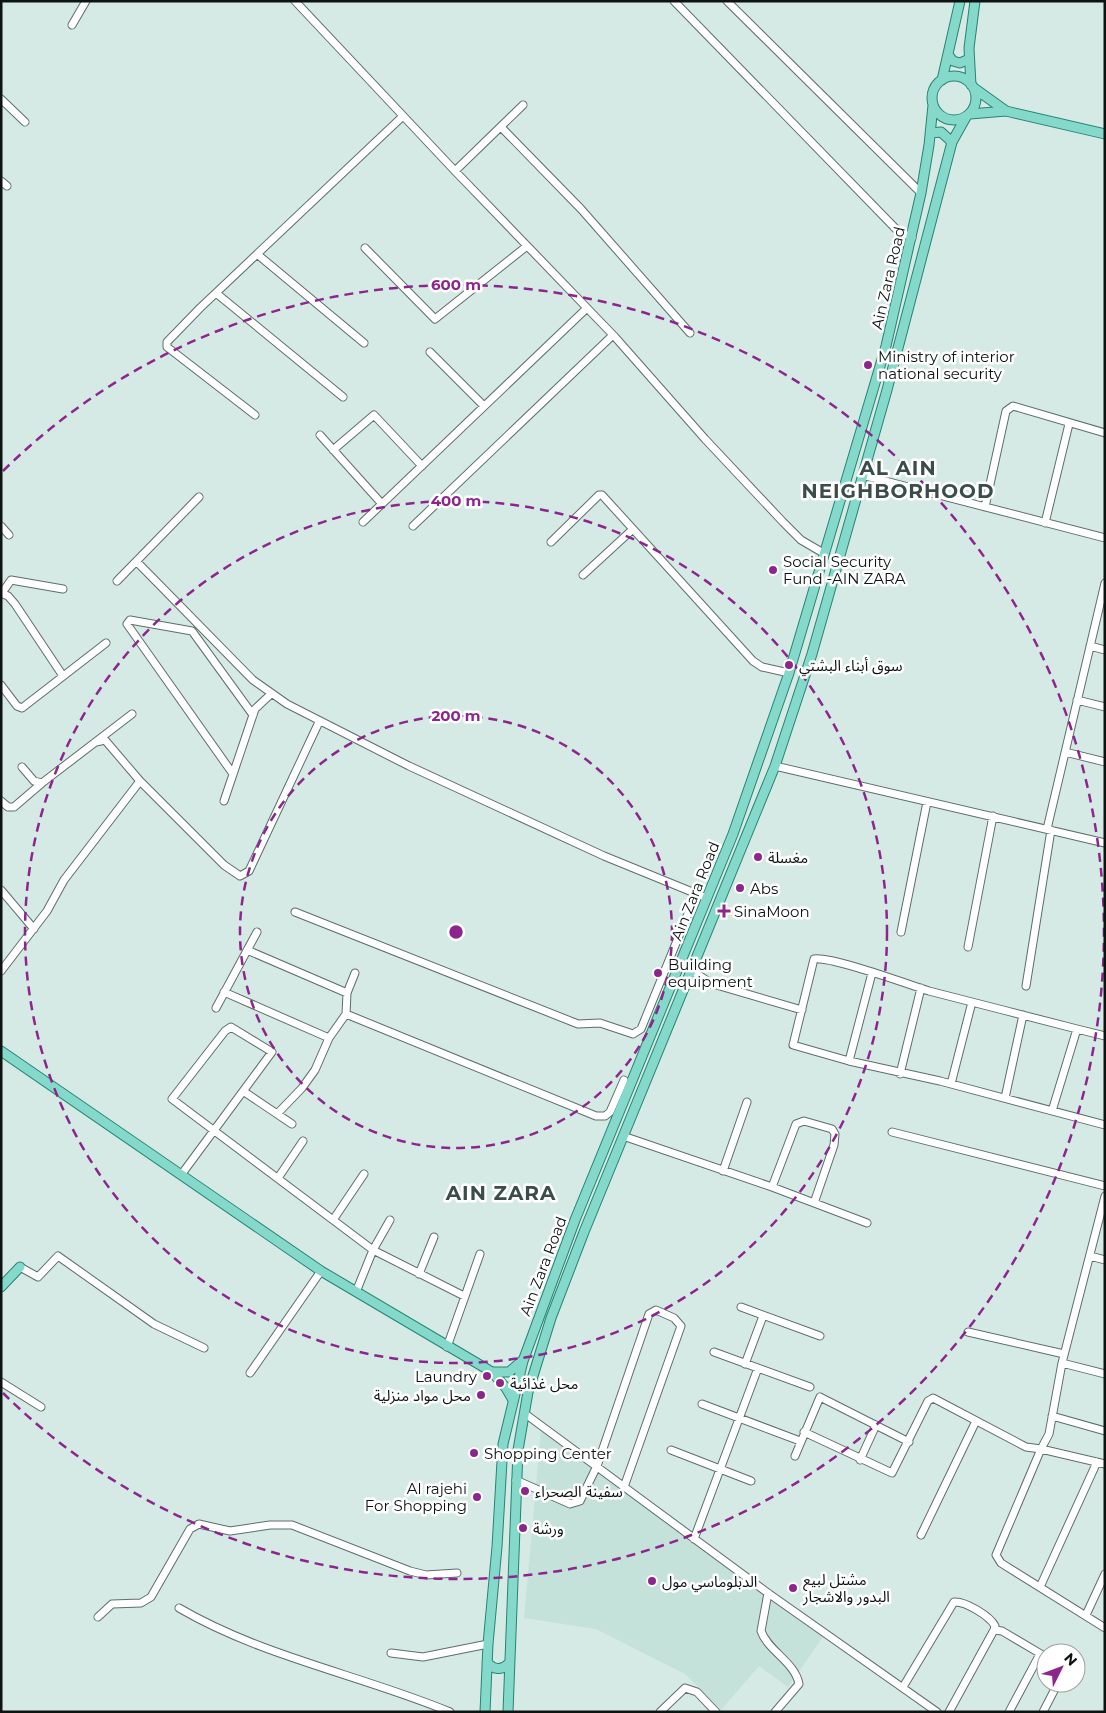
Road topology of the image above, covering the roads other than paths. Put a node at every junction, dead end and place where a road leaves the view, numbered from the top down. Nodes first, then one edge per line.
1 (86, 1) edge
2 (295, 1) edge
3 (674, 1) edge
4 (727, 1) edge
5 (960, 1) edge
6 (975, 1) edge
7 (72, 26) dead end
8 (949, 56) junction
9 (969, 59) junction
10 (942, 80) junction
11 (972, 86) junction
12 (1, 100) edge
13 (523, 105) dead end
14 (933, 105) junction
15 (1006, 111) junction
16 (968, 115) junction
17 (403, 116) junction
18 (25, 122) dead end
19 (501, 127) junction
20 (931, 132) junction
21 (1105, 134) edge
22 (952, 142) junction
23 (455, 171) junction
24 (921, 193) junction
25 (912, 238) junction
26 (527, 246) junction
27 (365, 248) dead end
28 (257, 254) junction
29 (216, 293) junction
30 (587, 308) junction
31 (690, 333) dead end
32 (613, 335) junction
33 (364, 343) dead end
34 (430, 352) dead end
35 (343, 397) dead end
36 (484, 406) junction
37 (255, 415) dead end
38 (1068, 424) junction
39 (1105, 433) edge
40 (320, 436) dead end
41 (333, 450) junction
42 (422, 466) junction
43 (862, 475) junction
44 (199, 497) dead end
45 (382, 504) junction
46 (985, 507) junction
47 (363, 522) dead end
48 (1045, 523) junction
49 (1, 526) edge
50 (413, 526) dead end
51 (633, 529) junction
52 (9, 535) dead end
53 (1105, 538) edge
54 (552, 542) dead end
55 (826, 554) junction
56 (137, 562) junction
57 (583, 575) dead end
58 (117, 581) dead end
59 (1105, 583) edge
60 (63, 589) dead end
61 (2, 593) edge
62 (1103, 595) edge
63 (106, 643) dead end
64 (1090, 646) junction
65 (1105, 650) edge
66 (790, 673) junction
67 (63, 676) junction
68 (1, 685) edge
69 (271, 694) junction
70 (1077, 700) junction
71 (1105, 707) edge
72 (132, 714) dead end
73 (253, 715) junction
74 (319, 722) junction
75 (96, 742) junction
76 (1065, 752) junction
77 (1105, 762) edge
78 (775, 766) junction
79 (22, 767) dead end
80 (233, 774) junction
81 (140, 781) junction
82 (42, 783) junction
83 (1, 801) edge
84 (224, 801) dead end
85 (927, 802) junction
86 (993, 816) junction
87 (1049, 830) junction
88 (1105, 843) edge
89 (1, 890) edge
90 (696, 894) junction
91 (707, 898) junction
92 (294, 912) dead end
93 (34, 929) junction
94 (257, 932) dead end
95 (901, 932) dead end
96 (968, 947) dead end
97 (248, 950) junction
98 (691, 970) junction
99 (1, 971) edge
100 (872, 973) junction
101 (355, 974) dead end
102 (713, 984) junction
103 (685, 985) junction
104 (1026, 986) dead end
105 (921, 988) junction
106 (224, 992) junction
107 (347, 993) junction
108 (972, 1002) junction
109 (216, 1008) dead end
110 (802, 1010) junction
111 (346, 1014) junction
112 (1023, 1015) junction
113 (1077, 1029) junction
114 (1105, 1036) edge
115 (328, 1038) junction
116 (1, 1051) edge
117 (849, 1061) junction
118 (900, 1074) junction
119 (624, 1080) dead end
120 (950, 1084) junction
121 (243, 1091) junction
122 (1005, 1098) junction
123 (746, 1102) dead end
124 (1052, 1111) junction
125 (277, 1114) junction
126 (292, 1124) dead end
127 (1105, 1125) edge
128 (214, 1130) junction
129 (892, 1132) dead end
130 (623, 1136) junction
131 (303, 1141) dead end
132 (724, 1171) junction
133 (364, 1174) dead end
134 (181, 1175) junction
135 (278, 1178) junction
136 (1105, 1186) edge
137 (772, 1187) junction
138 (1105, 1196) edge
139 (814, 1203) junction
140 (333, 1220) junction
141 (390, 1220) dead end
142 (867, 1223) dead end
143 (434, 1237) dead end
144 (373, 1250) junction
145 (480, 1254) dead end
146 (1090, 1256) junction
147 (1105, 1260) edge
148 (20, 1267) joint
149 (321, 1271) junction
150 (420, 1274) junction
151 (1, 1287) edge
152 (356, 1292) junction
153 (464, 1296) junction
154 (741, 1307) dead end
155 (763, 1316) junction
156 (968, 1332) dead end
157 (820, 1336) dead end
158 (204, 1348) dead end
159 (447, 1348) junction
160 (714, 1352) dead end
161 (1064, 1354) junction
162 (522, 1361) junction
163 (1062, 1363) junction
164 (745, 1364) junction
165 (758, 1368) junction
166 (492, 1372) junction
167 (250, 1374) dead end
168 (1105, 1374) edge
169 (1, 1382) edge
170 (810, 1387) dead end
171 (513, 1400) junction
172 (702, 1404) dead end
173 (41, 1407) dead end
174 (524, 1413) junction
175 (1052, 1416) junction
176 (738, 1418) junction
177 (976, 1421) junction
178 (876, 1425) junction
179 (1105, 1431) edge
180 (804, 1432) junction
181 (800, 1441) junction
182 (909, 1442) junction
183 (1041, 1449) junction
184 (671, 1450) dead end
185 (795, 1456) dead end
186 (860, 1460) junction
187 (1097, 1462) junction
188 (1105, 1464) edge
189 (597, 1466) junction
190 (719, 1468) junction
191 (516, 1480) junction
192 (751, 1481) dead end
193 (624, 1487) junction
194 (921, 1535) dead end
195 (694, 1539) junction
196 (457, 1573) dead end
197 (1105, 1575) edge
198 (1040, 1587) junction
199 (768, 1593) junction
200 (179, 1608) dead end
201 (1086, 1615) junction
202 (98, 1617) dead end
203 (1105, 1628) edge
204 (994, 1630) junction
205 (488, 1644) junction
206 (1036, 1651) edge
207 (391, 1653) dead end
208 (487, 1662) junction
209 (508, 1663) junction
210 (1036, 1667) edge
211 (903, 1687) junction
212 (1053, 1693) edge
213 (450, 1712) edge
214 (485, 1712) edge
215 (508, 1712) edge
216 (660, 1712) edge
217 (716, 1712) edge
218 (775, 1712) edge
219 (937, 1712) edge
220 (949, 1712) edge
221 (1010, 1712) edge
222 (1043, 1712) edge

1 - 7 street
2 - 17 street
3 - 25 street
4 - 24 street
5 - 8 main road
6 - 9 main road
8 - 9 main road
8 - 10 main road
9 - 11 main road
10 - 11 main road
10 - 14 main road
11 - 15 main road
11 - 16 main road
12 - 18 street
13 - 19 street
14 - 16 main road
14 - 20 main road, Ain Zara Road
15 - 16 main road
15 - 21 main road
16 - 22 main road, Ain Zara Road
17 - 23 street
17 - 28 street
19 - 23 street
19 - 31 street
20 - 22 main road
20 - 24 main road, Ain Zara Road
22 - 43 main road, Ain Zara Road
23 - 26 street
24 - 25 main road, Ain Zara Road
25 - 55 main road, Ain Zara Road
26 - 27 street
26 - 30 street
28 - 29 street
28 - 33 street
29 - 35 street
29 - 37 street
30 - 32 street
30 - 36 street
32 - 50 street
32 - 55 street
34 - 36 street
36 - 42 street
38 - 39 street
38 - 46 street
38 - 48 street
40 - 41 street
41 - 42 street
41 - 45 street
42 - 45 street
43 - 46 street
43 - 78 main road, Ain Zara Road
44 - 56 street
45 - 47 street
46 - 48 street
48 - 53 street
49 - 52 street
51 - 54 street
51 - 57 street
51 - 66 street
55 - 66 main road, Ain Zara Road
56 - 58 street
56 - 69 street
59 - 62 street
60 - 61 street
61 - 67 street
62 - 64 street
63 - 67 street
64 - 65 street
64 - 70 street
66 - 91 main road, Ain Zara Road
67 - 68 street
69 - 73 street
69 - 74 street
70 - 71 street
70 - 76 street
72 - 75 street
73 - 80 street
73 - 80 street
74 - 81 street
74 - 90 street
75 - 81 street
75 - 82 street
76 - 77 street
76 - 87 street
78 - 85 street
78 - 98 main road, Ain Zara Road
79 - 82 street
80 - 84 street
81 - 93 street
82 - 83 street
85 - 86 street
85 - 95 street
86 - 87 street
86 - 96 street
87 - 88 street
87 - 104 street
89 - 93 street
90 - 91 street
90 - 92 street
91 - 162 main road, Ain Zara Road
93 - 99 street
94 - 97 street
97 - 106 street
97 - 107 street
98 - 102 street
98 - 103 main road, Ain Zara Road
100 - 105 street
100 - 110 street
100 - 117 street
101 - 107 street
102 - 103 street
102 - 110 street
103 - 130 main road, Ain Zara Road
105 - 108 street
105 - 118 street
106 - 109 street
106 - 115 street
107 - 111 street
108 - 112 street
108 - 120 street
110 - 117 street
111 - 115 street
111 - 119 street
112 - 113 street
112 - 122 street
113 - 114 street
113 - 124 street
115 - 125 street
116 - 134 main road
117 - 118 street
118 - 120 street
120 - 122 street
121 - 125 street
121 - 128 street
121 - 128 street
122 - 124 street
123 - 132 street
124 - 127 street
125 - 126 street
128 - 134 street
128 - 135 street
129 - 136 street
130 - 132 street
130 - 174 main road, Ain Zara Road
131 - 135 street
132 - 137 street
133 - 140 street
134 - 149 main road
135 - 140 street
137 - 139 street
137 - 139 street
138 - 146 street
139 - 142 street
140 - 144 street
141 - 144 street
143 - 150 street
144 - 150 street
144 - 152 street
145 - 153 street
146 - 147 street
146 - 161 street
148 - 151 main road
148 - 158 street
149 - 152 main road
149 - 167 street
150 - 153 street
152 - 159 main road
153 - 159 street
154 - 155 street
155 - 157 street
155 - 164 street
156 - 161 street
159 - 166 main road
160 - 164 street
161 - 163 street
162 - 166 main road
162 - 171 main road, Ain Zara Road
163 - 168 street
163 - 175 street
164 - 165 street
165 - 170 street
165 - 176 street
166 - 171 main road
169 - 173 street
171 - 205 main road, Ain Zara Road
172 - 176 street
174 - 189 street
174 - 191 main road, Ain Zara Road
175 - 179 street
175 - 183 street
176 - 181 street
176 - 190 street
177 - 182 street
177 - 183 street
177 - 194 street
178 - 180 street
178 - 182 street
178 - 186 street
180 - 181 street
180 - 186 street
181 - 185 street
182 - 186 street
183 - 187 street
183 - 198 street
184 - 190 street
187 - 188 street
187 - 198 street
189 - 191 street
189 - 193 street
189 - 193 street
190 - 192 street
190 - 195 street
191 - 209 main road, Ain Zara Road
193 - 195 street
195 - 199 street
196 - 202 street
197 - 201 street
198 - 201 street
199 - 211 street
199 - 218 street
200 - 213 street
201 - 203 street
204 - 206 street
204 - 211 street
204 - 220 street
205 - 207 street
205 - 208 main road, Ain Zara Road
208 - 209 main road
208 - 214 main road, Ain Zara Road
209 - 215 main road, Ain Zara Road
210 - 221 street
211 - 219 street
212 - 222 street
216 - 217 street

